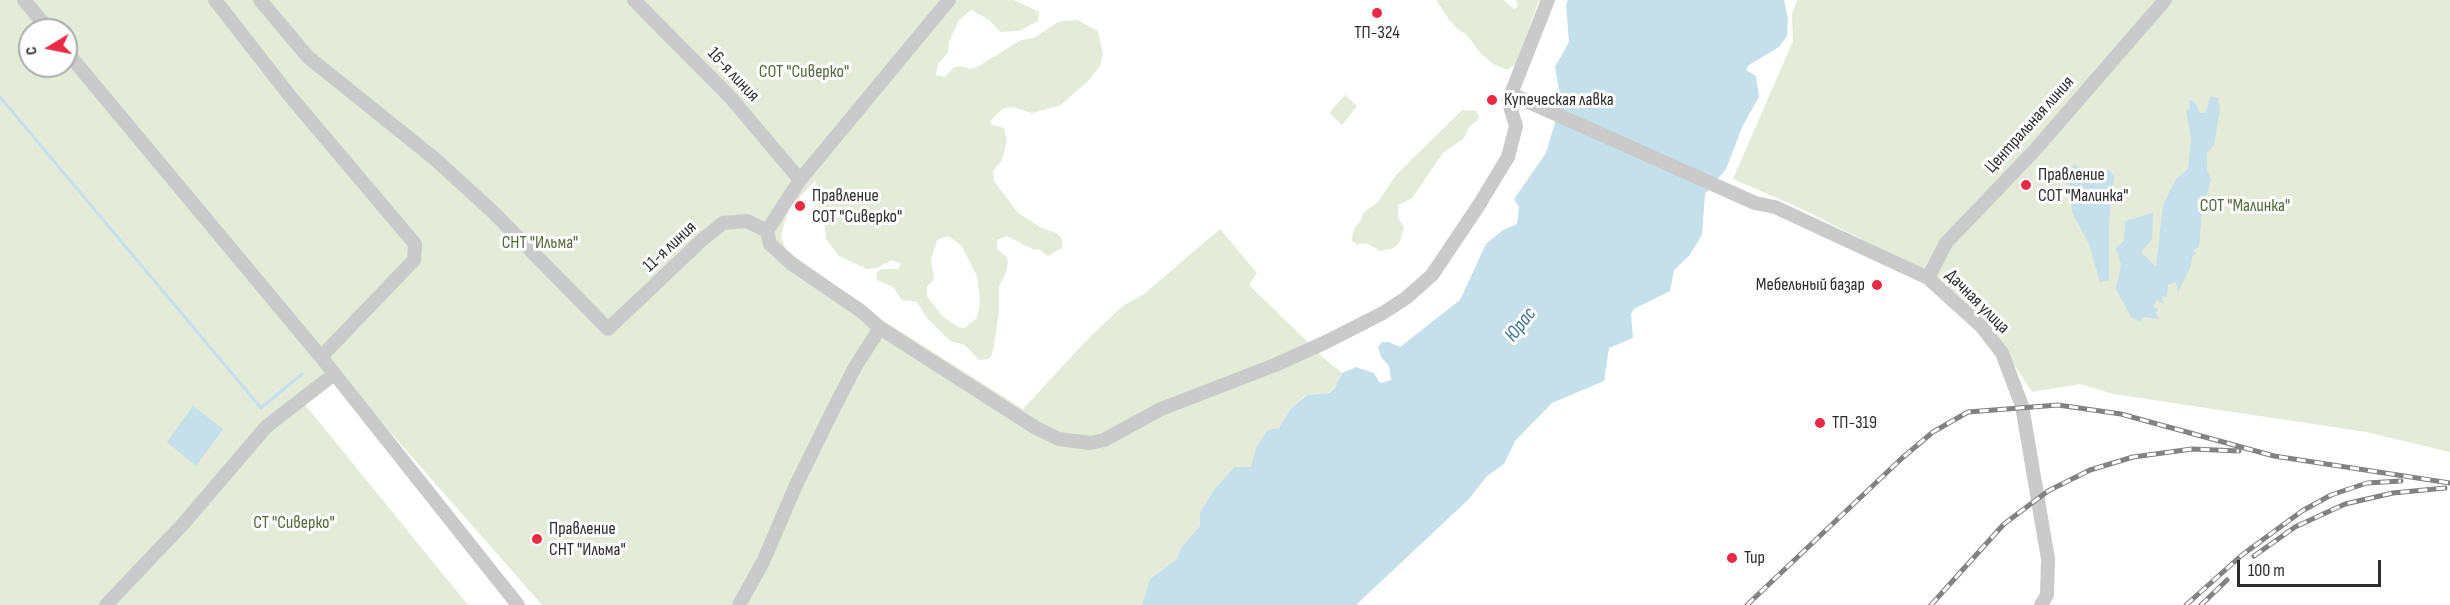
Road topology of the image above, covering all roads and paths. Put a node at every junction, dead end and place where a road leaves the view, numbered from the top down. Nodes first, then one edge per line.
1 (24, 0) edge
2 (215, 0) edge
3 (260, 0) edge
4 (634, 0) edge
5 (949, 0) edge
6 (1548, 0) edge
7 (2165, 0) edge
8 (39, 18) edge
9 (78, 65) edge
10 (1518, 97) junction
11 (800, 180) junction
12 (767, 231) junction
13 (1928, 278) junction
14 (880, 328) junction
15 (321, 357) junction
16 (333, 375) junction
17 (106, 605) edge
18 (518, 605) edge
19 (739, 605) edge
20 (2041, 605) edge

1 - 8 street
2 - 15 street
3 - 12 street, 11-я линия
4 - 11 street, 16-я линия
5 - 11 street
6 - 10 street
7 - 13 street, Центральная линия
9 - 15 street
10 - 13 street, Дачная улица
10 - 14 street
11 - 12 street
12 - 14 street
13 - 20 street, Дачная улица
14 - 19 street
15 - 16 street
16 - 17 street
16 - 18 street

